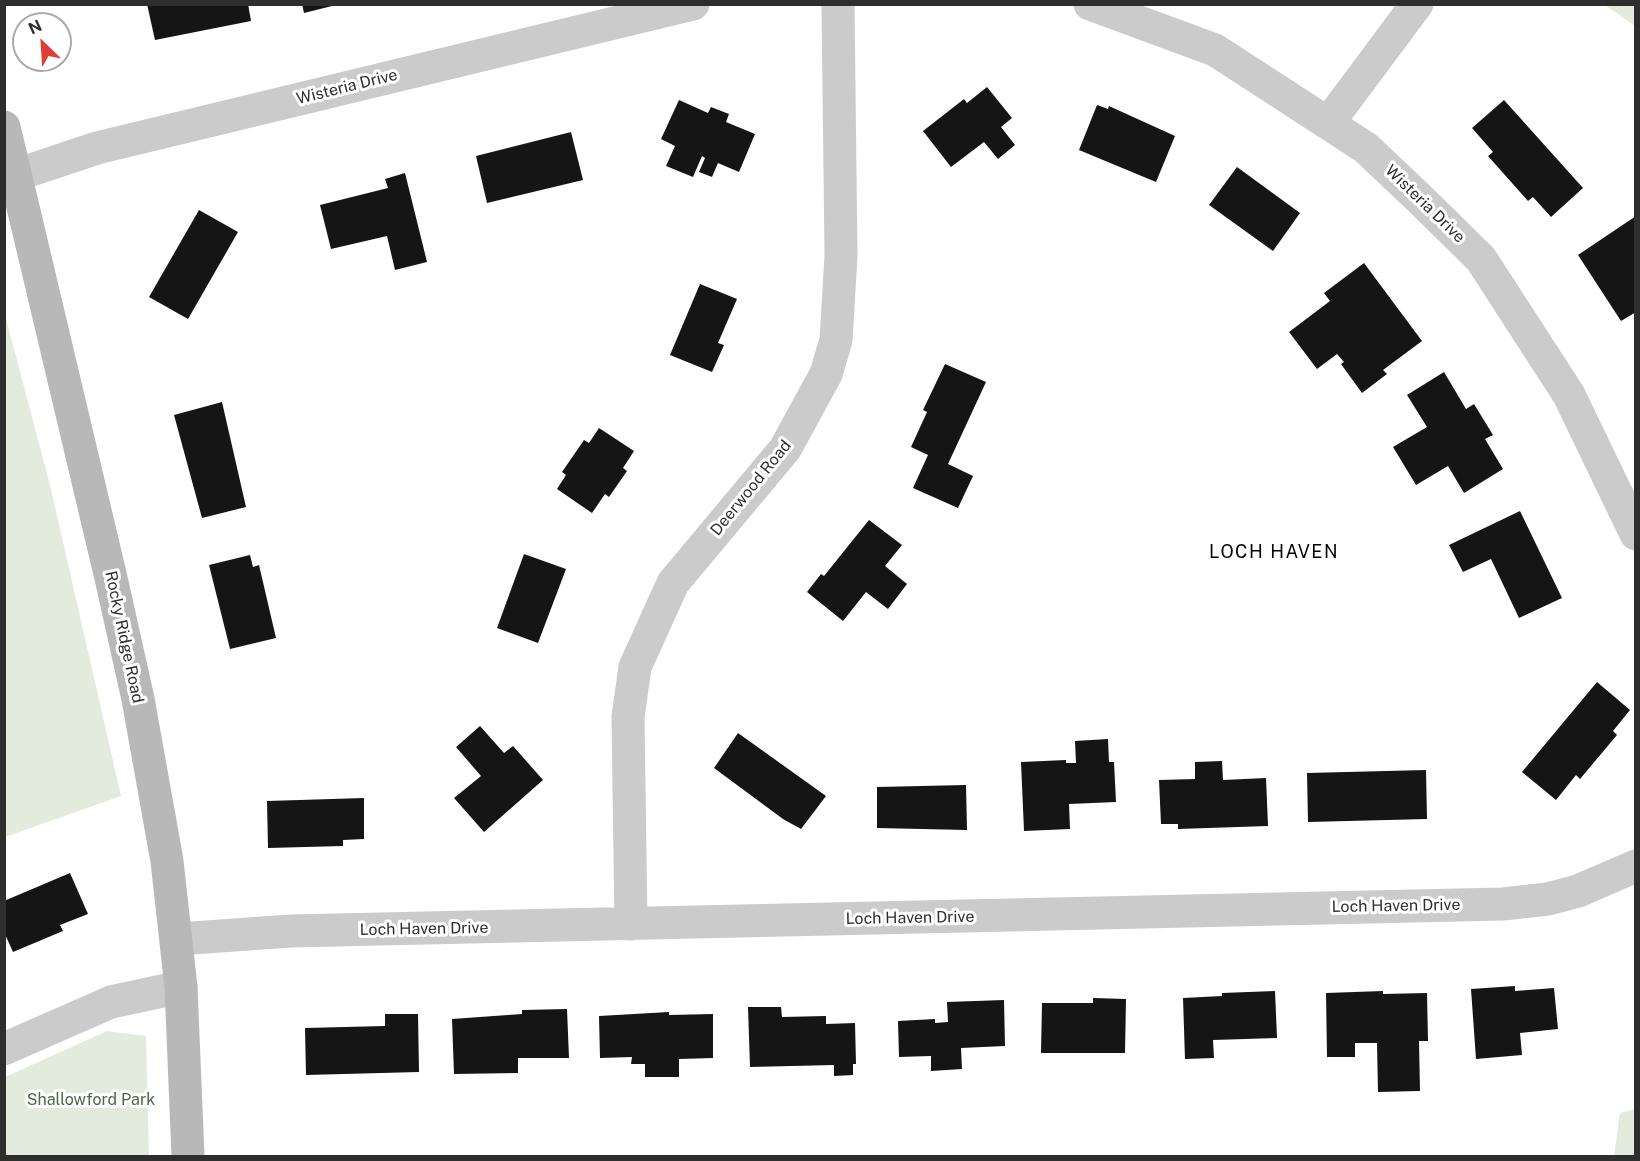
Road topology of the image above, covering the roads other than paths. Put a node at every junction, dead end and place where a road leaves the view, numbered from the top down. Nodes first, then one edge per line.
1 (693, 4) edge
2 (838, 4) edge
3 (1090, 4) edge
4 (1417, 4) edge
5 (1329, 122) junction
6 (4, 127) edge
7 (10, 176) edge
8 (1635, 534) edge
9 (1635, 866) edge
10 (631, 924) junction
11 (177, 939) junction
12 (182, 987) junction
13 (4, 1049) edge
14 (189, 1156) edge

1 - 7 street, Wisteria Drive
2 - 10 street, Deerwood Road
3 - 5 street, Wisteria Drive
4 - 5 street
5 - 8 street, Wisteria Drive
6 - 7 main road, Rocky Ridge Road
7 - 11 main road, Rocky Ridge Road
9 - 10 street, Loch Haven Drive
10 - 11 street, Loch Haven Drive
11 - 12 main road, Rocky Ridge Road
12 - 13 street
12 - 14 main road, Rocky Ridge Road

